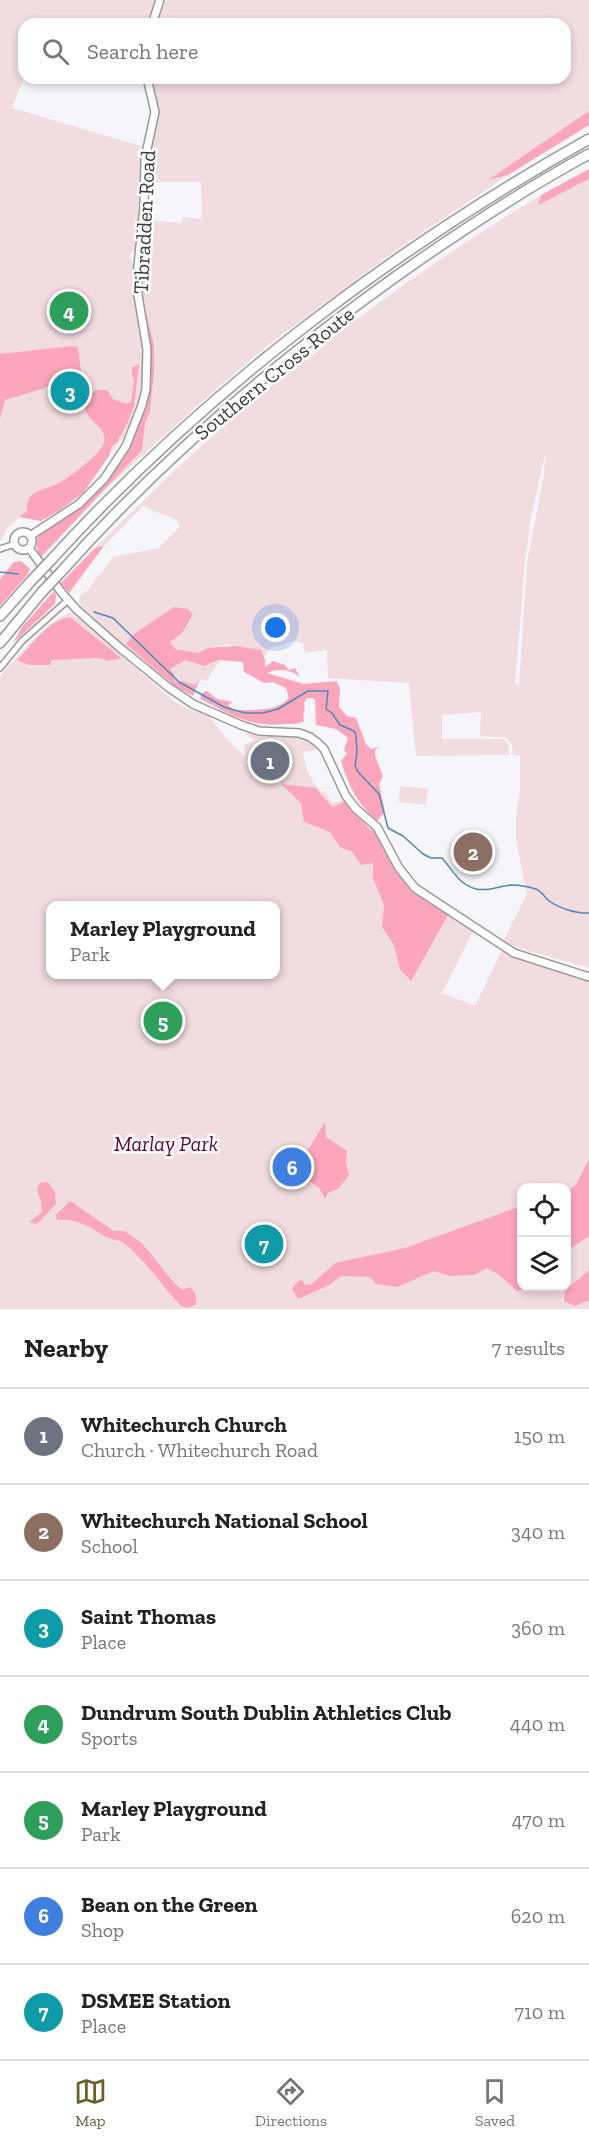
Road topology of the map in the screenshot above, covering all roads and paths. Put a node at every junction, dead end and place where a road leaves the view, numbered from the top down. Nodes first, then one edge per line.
1 (160, 0) edge
2 (154, 18) edge
3 (148, 84) edge
4 (589, 139) edge
5 (589, 154) edge
6 (30, 536) junction
7 (15, 544) junction
8 (29, 548) junction
9 (0, 549) edge
10 (68, 600) junction
11 (0, 616) edge
12 (0, 643) edge
13 (0, 668) edge
14 (589, 977) edge

1 - 2 street
3 - 6 street, Tibradden Road
4 - 11 highway, Southern Cross Route, bridge
5 - 12 highway, Southern Cross Route, bridge
6 - 7 street
6 - 8 street
7 - 8 street
7 - 9 street
8 - 10 street
10 - 13 street
10 - 14 street

